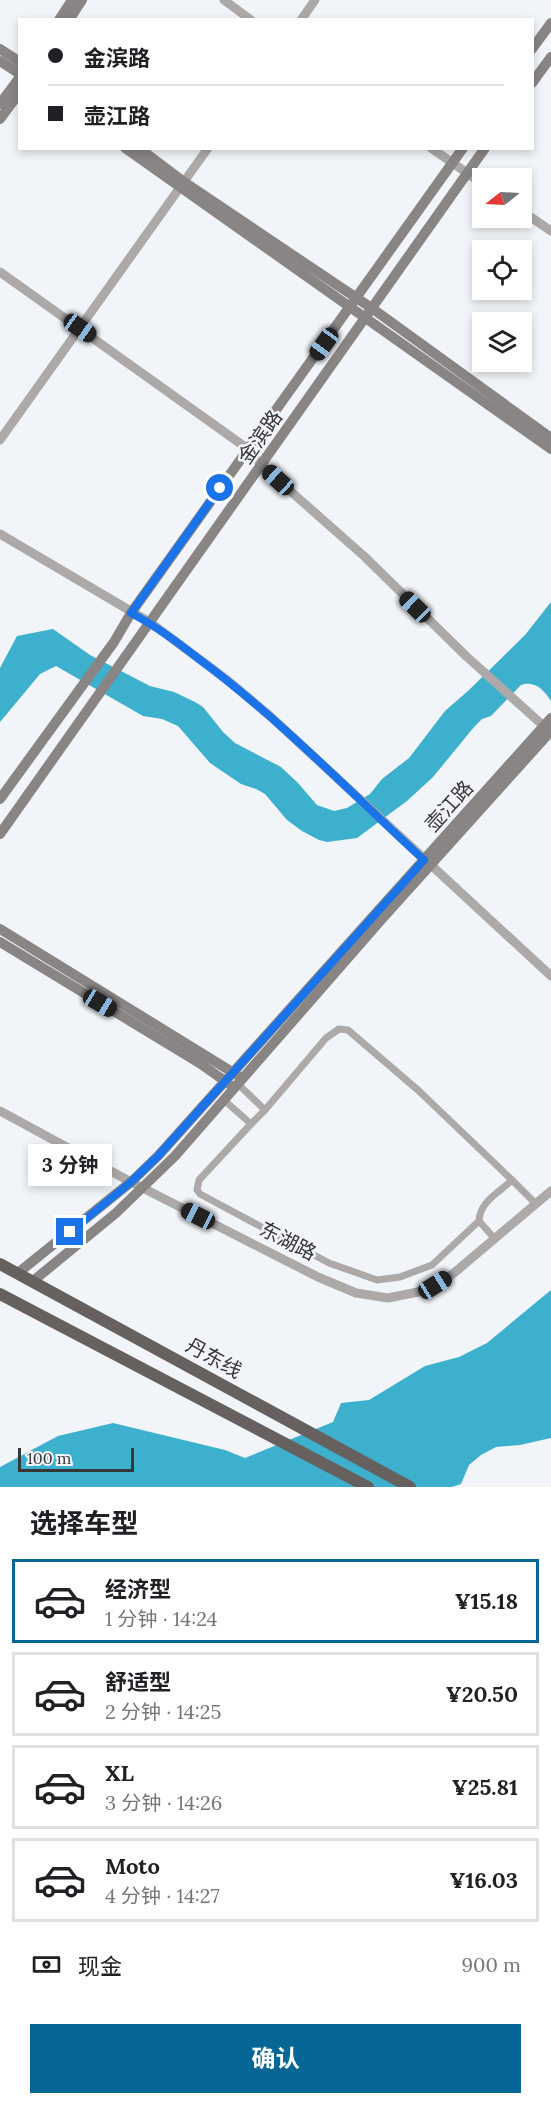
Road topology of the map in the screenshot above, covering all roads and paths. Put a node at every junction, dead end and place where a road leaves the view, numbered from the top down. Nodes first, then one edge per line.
1 (72, 0) edge
2 (82, 0) edge
3 (224, 0) edge
4 (315, 0) edge
5 (60, 18) edge
6 (70, 18) edge
7 (248, 18) edge
8 (302, 18) edge
9 (551, 23) edge
10 (534, 46) edge
11 (0, 49) edge
12 (551, 57) edge
13 (0, 61) edge
14 (18, 62) edge
15 (18, 74) edge
16 (18, 78) edge
17 (534, 80) edge
18 (18, 95) edge
19 (0, 104) edge
20 (0, 119) edge
21 (128, 150) edge
22 (141, 150) edge
23 (207, 150) edge
24 (434, 150) edge
25 (462, 150) edge
26 (485, 150) edge
27 (452, 163) junction
28 (468, 173) junction
29 (472, 176) edge
30 (182, 185) junction
31 (532, 218) edge
32 (551, 231) edge
33 (0, 272) edge
34 (357, 298) junction
35 (350, 308) junction
36 (373, 309) junction
37 (366, 319) junction
38 (80, 328) junction
39 (551, 438) edge
40 (0, 440) edge
41 (248, 449) junction
42 (551, 449) edge
43 (262, 465) junction
44 (0, 534) edge
45 (131, 613) junction
46 (151, 623) junction
47 (549, 727) edge
48 (0, 800) edge
49 (0, 834) edge
50 (428, 862) junction
51 (0, 929) edge
52 (0, 942) edge
53 (551, 976) edge
54 (225, 1081) junction
55 (237, 1081) junction
56 (224, 1100) junction
57 (265, 1110) junction
58 (0, 1112) edge
59 (251, 1124) junction
60 (512, 1180) junction
61 (131, 1182) junction
62 (144, 1188) junction
63 (551, 1191) edge
64 (536, 1204) junction
65 (479, 1221) junction
66 (494, 1238) junction
67 (0, 1264) edge
68 (18, 1273) junction
69 (33, 1281) junction
70 (0, 1294) edge
71 (368, 1487) edge
72 (410, 1487) edge

1 - 5 main road
2 - 6 main road
3 - 7 street
4 - 8 street
9 - 10 main road
11 - 14 main road
12 - 17 main road
13 - 15 main road
16 - 19 main road
18 - 20 main road
21 - 30 main road
22 - 30 main road
23 - 30 street
24 - 27 street
25 - 27 main road, 金滨路
26 - 28 main road, 金滨路
27 - 28 street
27 - 34 main road, 金滨路
28 - 29 street
28 - 36 main road, 金滨路
30 - 34 main road
30 - 35 main road
30 - 38 street
31 - 32 street
33 - 38 street
34 - 35 main road, 金滨路
34 - 36 main road
35 - 37 main road
35 - 41 main road, 金滨路
36 - 37 main road, 金滨路
36 - 39 main road
37 - 42 main road
37 - 43 main road, 金滨路
38 - 40 street
38 - 41 street
41 - 43 street
41 - 45 main road, 金滨路
43 - 46 main road, 金滨路
43 - 47 street
44 - 45 street
45 - 46 street
45 - 48 main road, 金滨路
46 - 49 main road, 金滨路
46 - 50 street
47 - 50 main road, 壶江路
50 - 53 street
50 - 55 main road, 壶江路
51 - 55 main road
52 - 54 main road
54 - 55 main road, 壶江路
54 - 61 main road, 壶江路
55 - 56 main road, 壶江路
55 - 57 street
56 - 59 street
56 - 62 main road, 壶江路
57 - 59 street
57 - 60 street
58 - 61 street, 东湖路
59 - 65 street
60 - 64 street
60 - 65 street
61 - 62 street, 东湖路
61 - 68 main road, 壶江路
62 - 66 street, 东湖路
62 - 69 main road, 壶江路
63 - 64 street, 东湖路
64 - 66 street, 东湖路
65 - 66 street
67 - 68 highway, 丹东线
68 - 69 highway, 丹东线
69 - 72 highway, 丹东线
70 - 71 highway, 丹东线

